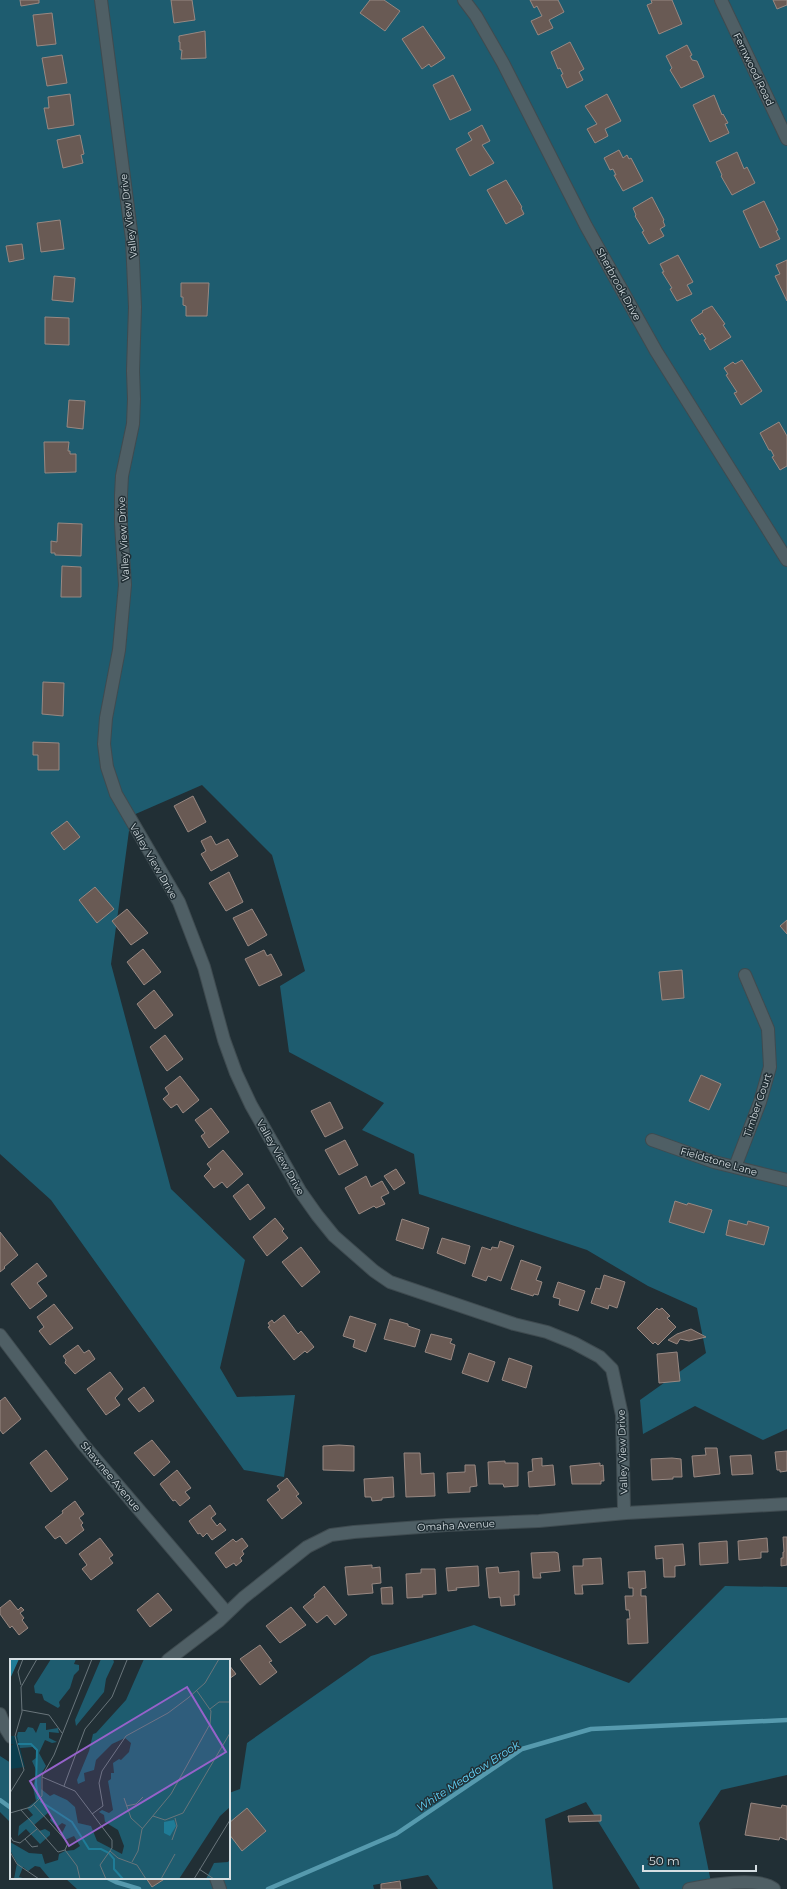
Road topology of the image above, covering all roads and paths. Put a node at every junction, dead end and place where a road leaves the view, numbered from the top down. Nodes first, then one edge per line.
1 (101, 0) edge
2 (464, 0) edge
3 (721, 0) edge
4 (787, 139) edge
5 (787, 560) edge
6 (745, 975) dead end
7 (652, 1140) dead end
8 (735, 1167) junction
9 (787, 1180) edge
10 (0, 1335) edge
11 (787, 1504) edge
12 (626, 1513) junction
13 (227, 1613) junction
14 (169, 1659) edge
15 (0, 1714) edge
16 (10, 1735) edge
17 (689, 1889) edge
18 (774, 1889) edge

1 - 12 street, Valley View Drive
2 - 5 street, Sherbrook Drive
3 - 4 street, Fernwood Road
6 - 8 street, Timber Court
7 - 8 street, Fieldstone Lane
8 - 9 street, Fieldstone Lane
10 - 13 street, Shawnee Avenue
11 - 12 street, Omaha Avenue
12 - 13 street, Omaha Avenue
13 - 14 street, Omaha Avenue
15 - 16 street
17 - 18 street

